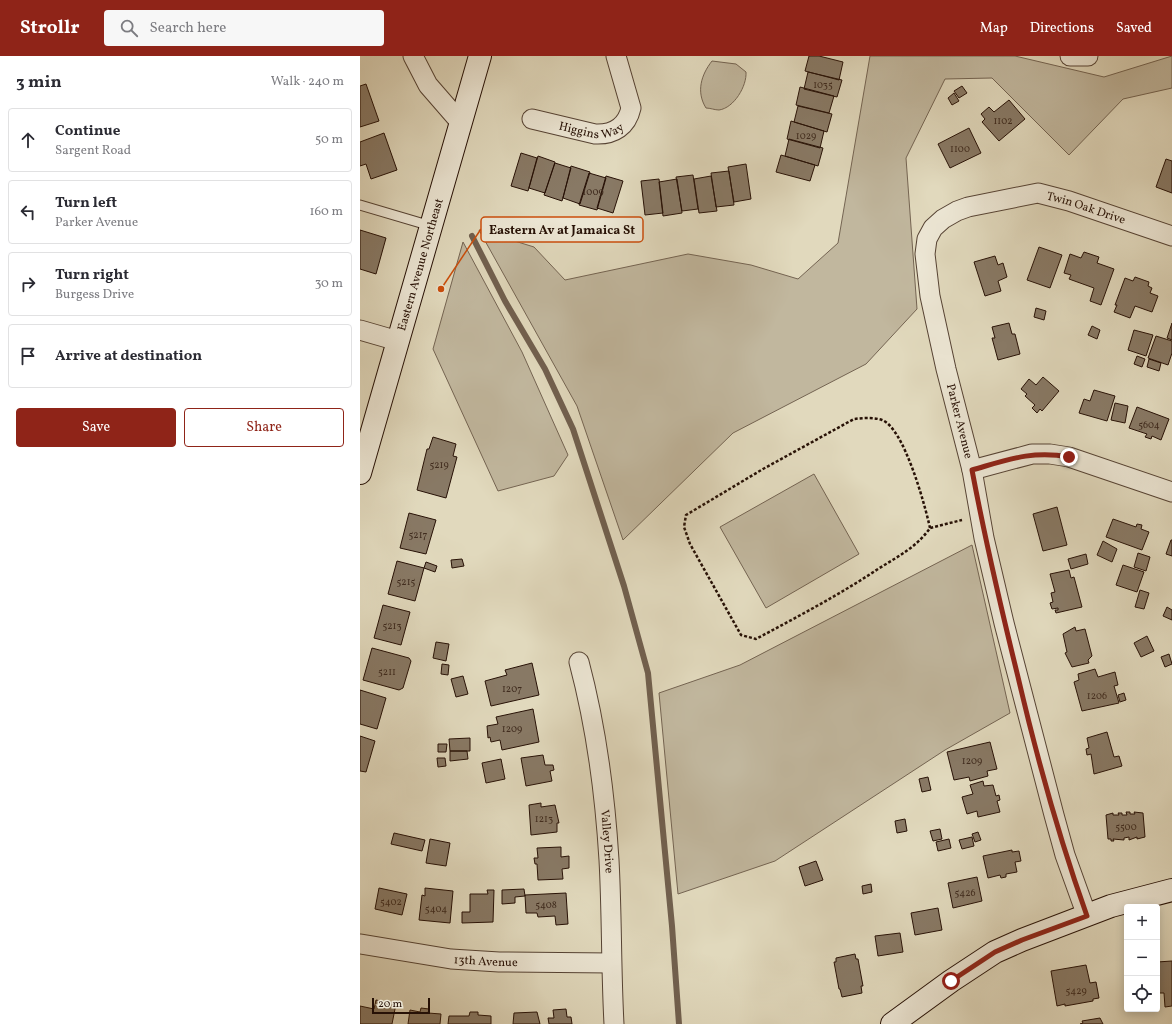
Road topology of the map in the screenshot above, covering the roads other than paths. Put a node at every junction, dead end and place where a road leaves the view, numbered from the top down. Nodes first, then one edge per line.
1 (413, 56) edge
2 (480, 56) edge
3 (616, 56) edge
4 (1070, 56) edge
5 (1088, 56) edge
6 (532, 119) dead end
7 (461, 123) junction
8 (360, 205) edge
9 (431, 226) junction
10 (933, 228) joint
11 (1172, 236) edge
12 (360, 330) edge
13 (398, 341) junction
14 (972, 470) junction
15 (360, 472) edge
16 (1172, 492) edge
17 (579, 662) dead end
18 (1172, 890) edge
19 (1087, 916) junction
20 (362, 944) dead end
21 (611, 963) junction
22 (614, 1024) edge
23 (892, 1024) edge

1 - 7 street
2 - 7 street, Eastern Avenue Northeast
3 - 6 street, Higgins Way
4 - 5 street
7 - 9 street, Eastern Avenue Northeast
8 - 9 lane
9 - 13 street, Eastern Avenue Northeast
10 - 11 street, Twin Oak Drive
10 - 14 street, Parker Avenue
12 - 13 street
13 - 15 street, Eastern Avenue Northeast
14 - 16 street
14 - 19 street, Parker Avenue
17 - 21 street, Valley Drive
18 - 19 street
19 - 23 street
20 - 21 street, 13th Avenue
21 - 22 street, Valley Drive

